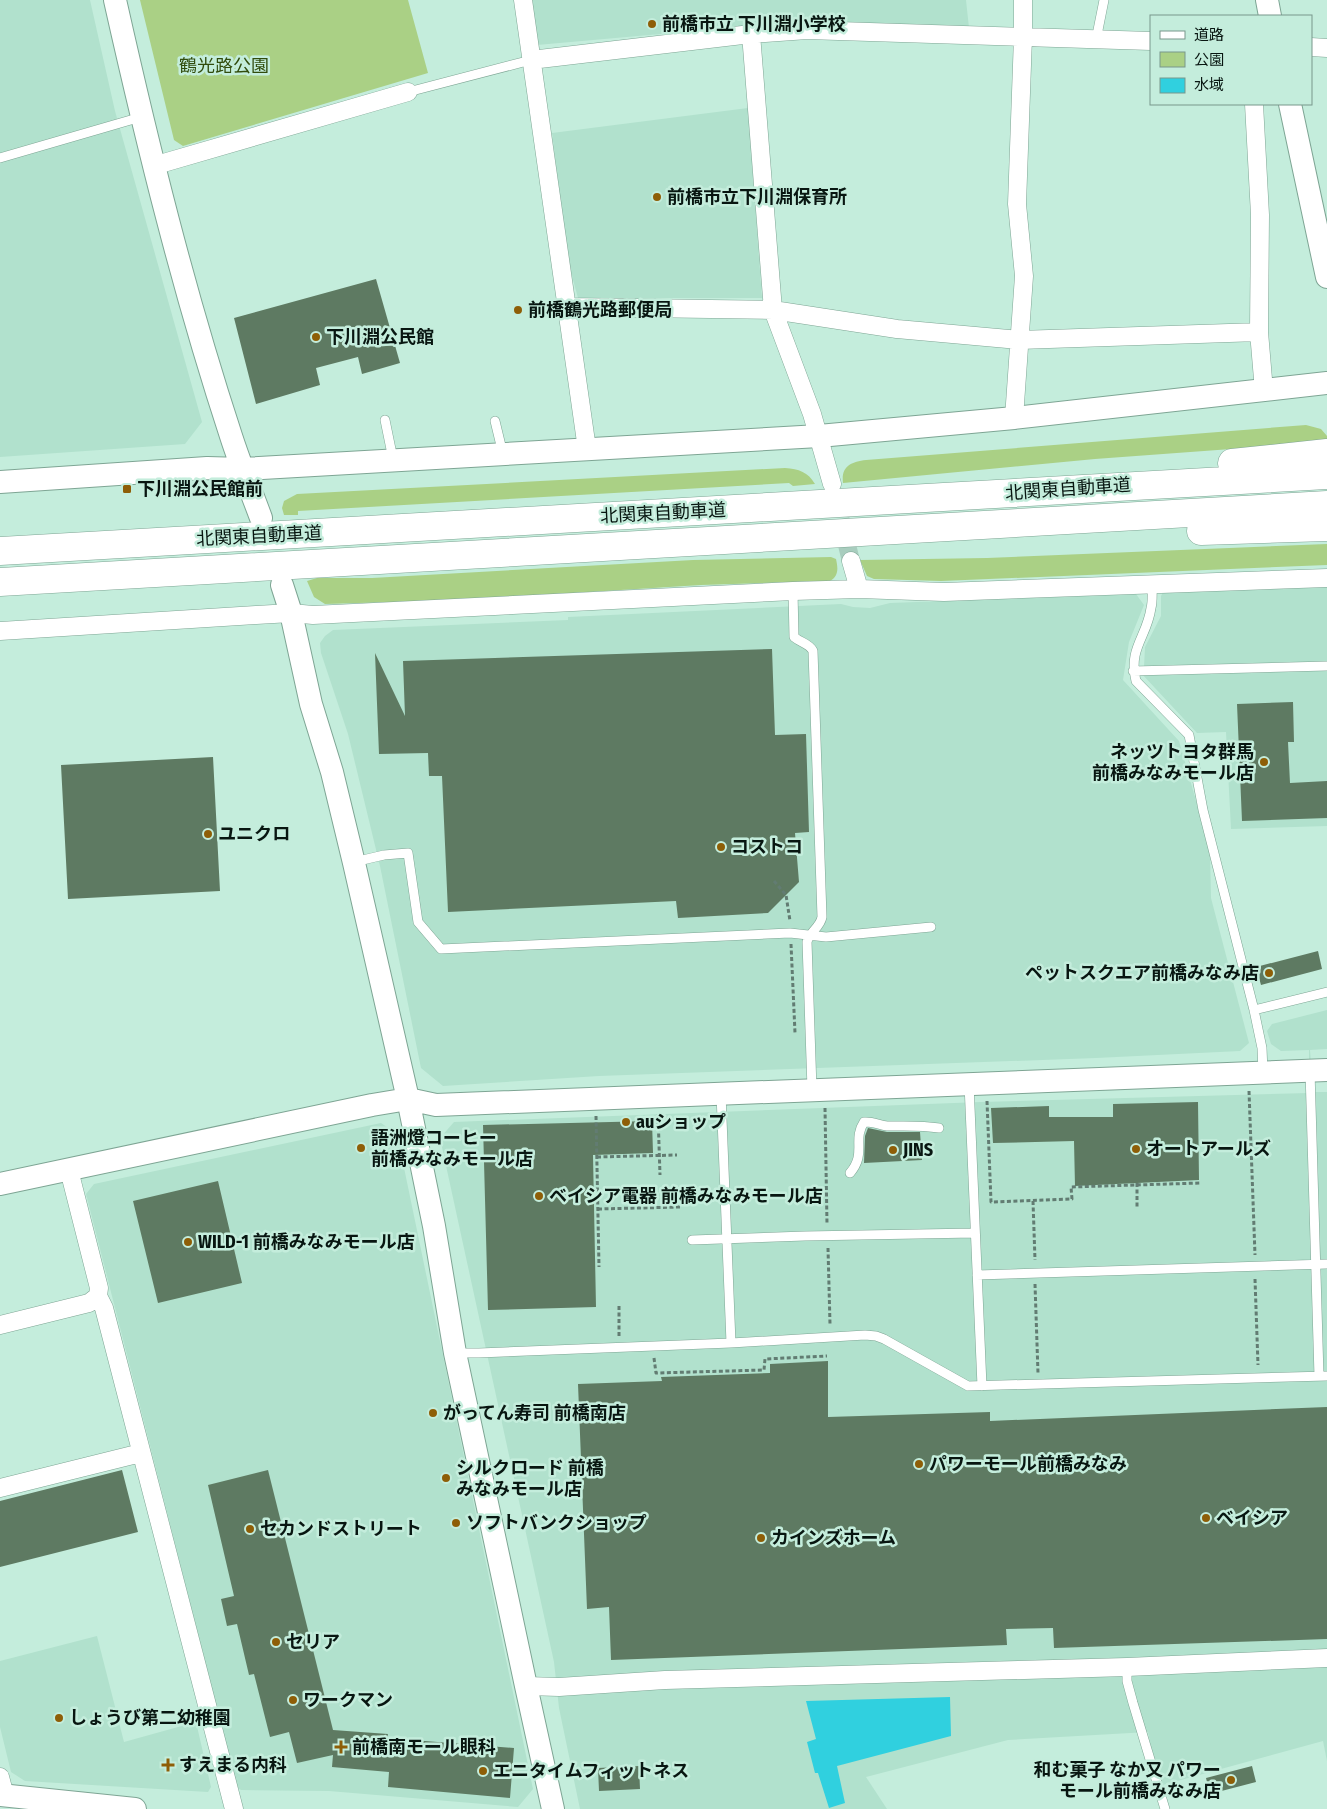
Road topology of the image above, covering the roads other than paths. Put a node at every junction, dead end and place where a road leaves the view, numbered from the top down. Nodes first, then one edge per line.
1 (115, 0) edge
2 (523, 0) edge
3 (1023, 0) edge
4 (1104, 0) edge
5 (1267, 0) edge
6 (1270, 15) edge
7 (751, 34) junction
8 (1023, 37) junction
9 (1096, 40) junction
10 (1150, 41) edge
11 (1312, 47) edge
12 (1327, 48) edge
13 (531, 60) junction
14 (408, 92) joint
15 (1254, 105) edge
16 (1290, 105) edge
17 (141, 117) junction
18 (0, 158) edge
19 (153, 166) junction
20 (1327, 277) edge
21 (566, 307) junction
22 (772, 310) junction
23 (1259, 332) junction
24 (1019, 340) junction
25 (1327, 383) edge
26 (1264, 391) junction
27 (1014, 418) junction
28 (385, 420) dead end
29 (494, 420) dead end
30 (820, 436) junction
31 (587, 448) junction
32 (503, 455) junction
33 (393, 459) junction
34 (1325, 464) edge
35 (243, 468) junction
36 (0, 482) edge
37 (832, 484) tunnel mouth
38 (1327, 505) edge
39 (261, 518) dead end
40 (945, 527) junction
41 (1327, 527) edge
42 (0, 551) edge
43 (851, 561) tunnel mouth
44 (1327, 578) edge
45 (0, 582) edge
46 (1152, 584) junction
47 (282, 585) dead end
48 (859, 589) junction
49 (793, 590) junction
50 (291, 613) junction
51 (0, 631) edge
52 (1327, 666) edge
53 (1134, 671) junction
54 (354, 862) junction
55 (931, 927) dead end
56 (810, 934) junction
57 (1327, 992) edge
58 (1254, 1010) junction
59 (1319, 1070) edge
60 (1256, 1080) junction
61 (970, 1084) junction
62 (812, 1091) junction
63 (721, 1094) junction
64 (408, 1099) junction
65 (939, 1128) dead end
66 (69, 1170) junction
67 (850, 1172) dead end
68 (0, 1184) edge
69 (975, 1233) junction
70 (727, 1238) junction
71 (692, 1240) dead end
72 (1315, 1264) junction
73 (1327, 1264) edge
74 (977, 1275) junction
75 (98, 1296) junction
76 (0, 1325) edge
77 (731, 1343) junction
78 (455, 1352) junction
79 (1323, 1376) edge
80 (982, 1386) junction
81 (141, 1453) junction
82 (0, 1488) edge
83 (1327, 1658) edge
84 (1127, 1667) junction
85 (526, 1686) junction
86 (2, 1789) edge
87 (135, 1809) edge
88 (234, 1809) edge
89 (554, 1809) edge
90 (1165, 1809) edge

1 - 17 street
2 - 13 street
3 - 8 street
4 - 9 lane
5 - 6 street
7 - 8 street
7 - 13 street
7 - 22 street
8 - 9 street
8 - 24 street
9 - 10 street
11 - 12 street
13 - 14 lane
13 - 21 street
14 - 19 street
15 - 23 street
16 - 20 street
17 - 18 lane
17 - 19 street
19 - 35 street
21 - 22 street
21 - 31 street
22 - 24 street
22 - 30 street
23 - 24 street
23 - 26 street
24 - 27 street
25 - 26 street
26 - 27 street
27 - 30 street
28 - 33 lane
29 - 32 lane
30 - 31 street
30 - 37 street
31 - 32 street
32 - 33 street
33 - 35 street
34 - 42 highway, 北関東自動車道
35 - 36 street
35 - 39 street
38 - 40 highway, 北関東自動車道
40 - 41 highway
40 - 45 highway, 北関東自動車道
43 - 48 street
44 - 46 street
46 - 48 street
46 - 53 lane
47 - 50 street
48 - 49 street
49 - 50 street
49 - 56 lane
50 - 51 street
50 - 54 street
52 - 53 lane
53 - 58 lane
54 - 56 lane
54 - 64 street
55 - 56 lane
56 - 62 lane
57 - 58 lane
58 - 60 lane
59 - 60 street
59 - 72 lane
60 - 61 street
61 - 62 street
61 - 69 lane
62 - 63 street
63 - 64 street
63 - 70 lane
64 - 66 street
64 - 78 street
65 - 67 lane
66 - 68 street
66 - 75 street
69 - 70 lane
69 - 74 lane
70 - 71 lane
70 - 77 lane
72 - 73 lane
72 - 74 lane
72 - 79 lane
74 - 80 lane
75 - 76 street
75 - 81 street
77 - 78 lane
77 - 80 lane
78 - 85 street
79 - 80 lane
81 - 82 street
81 - 88 street
83 - 84 street
84 - 85 street
84 - 90 lane
85 - 89 street
86 - 87 street

